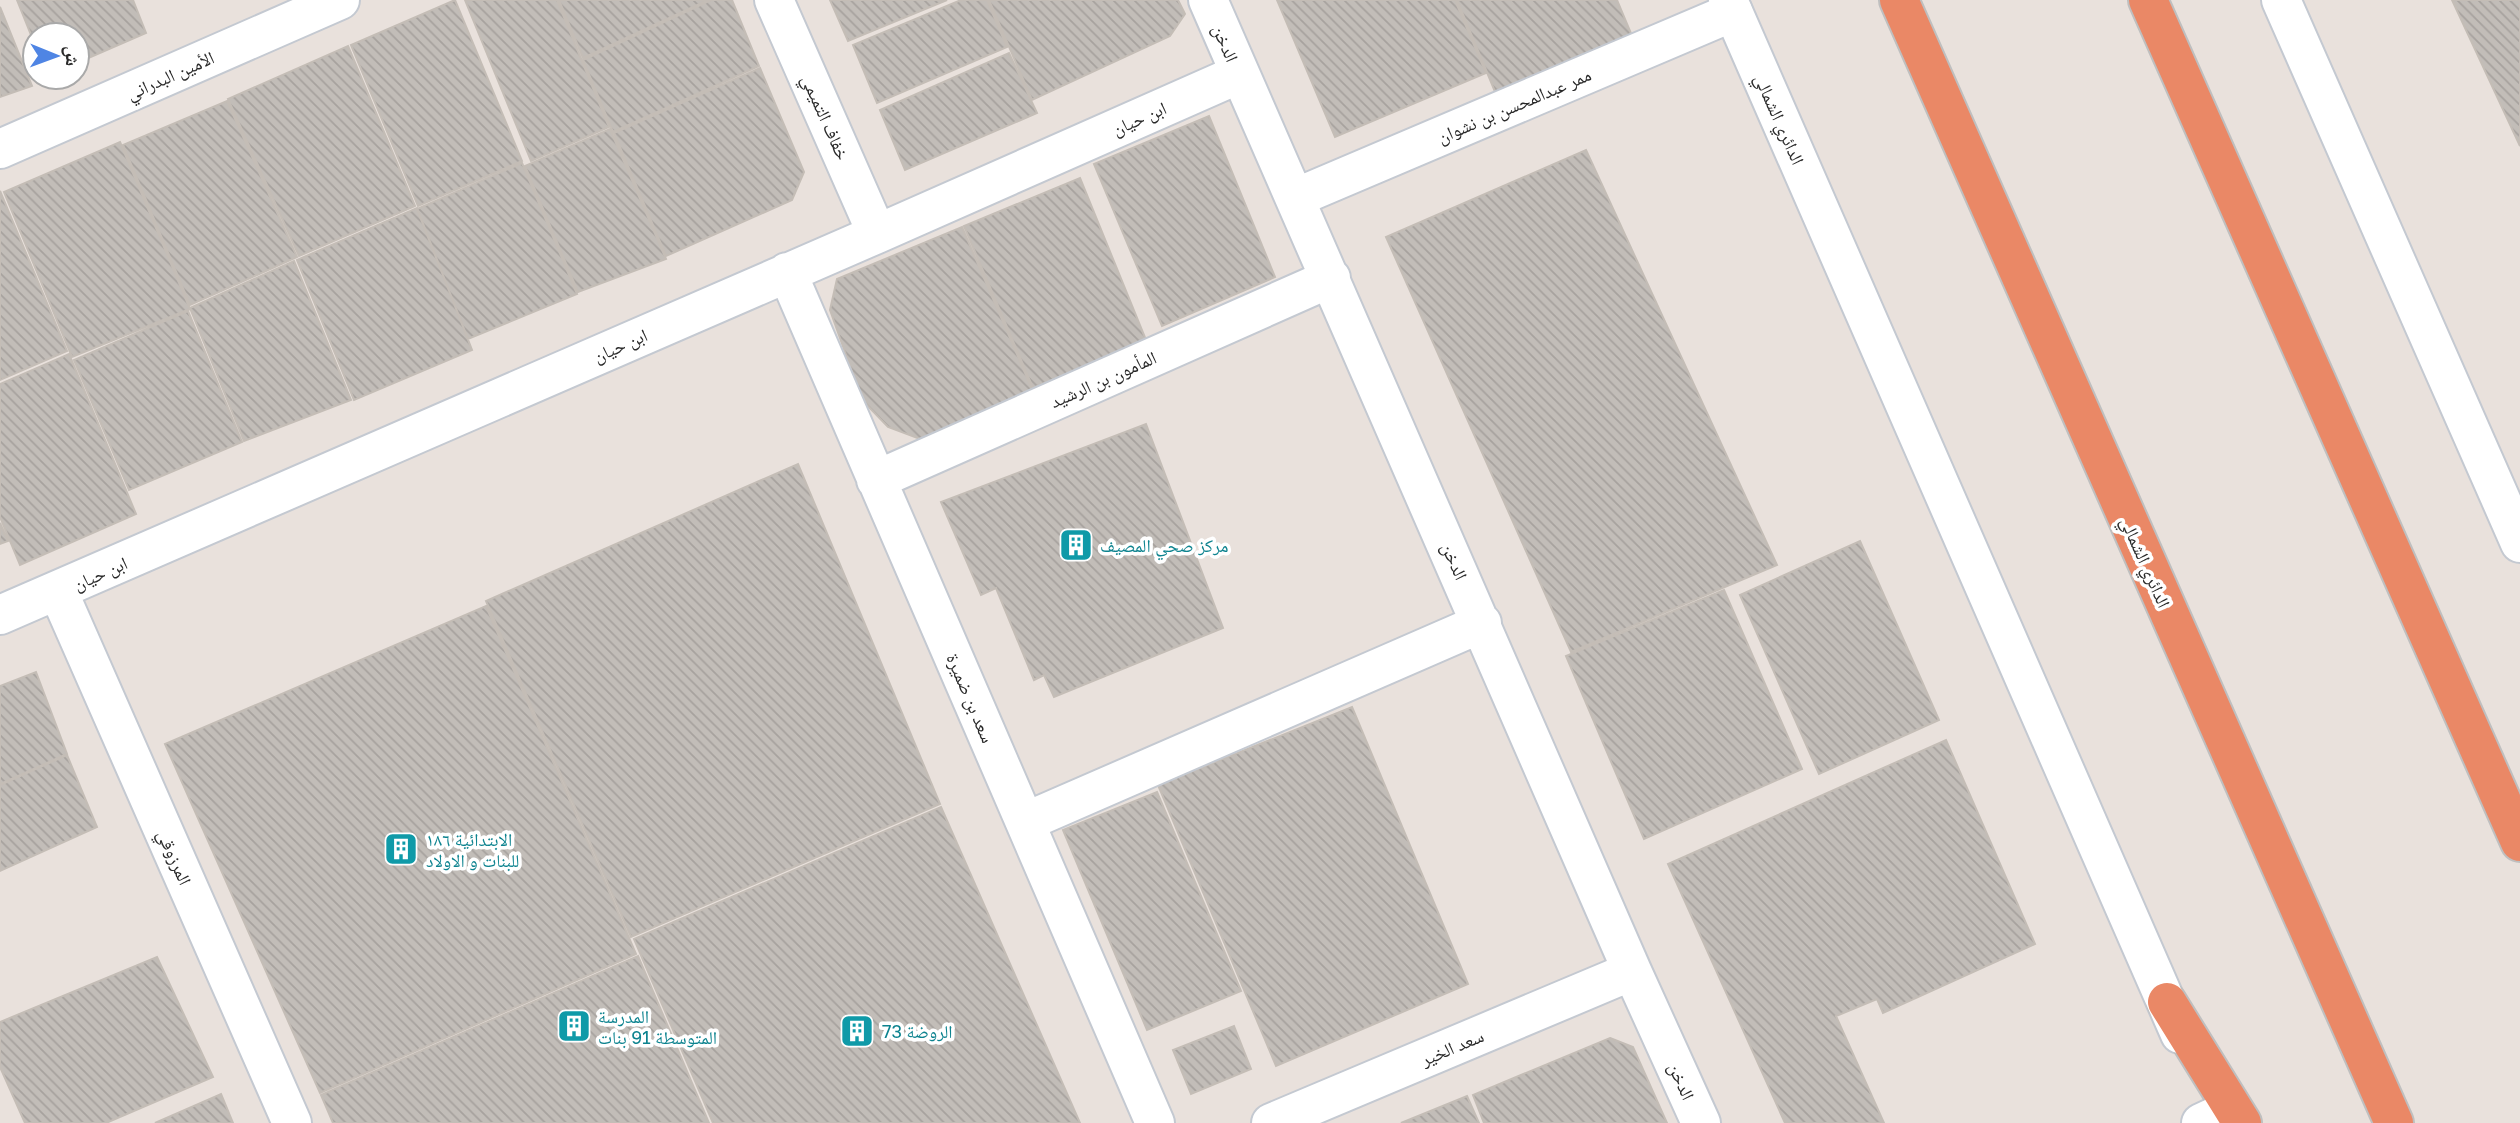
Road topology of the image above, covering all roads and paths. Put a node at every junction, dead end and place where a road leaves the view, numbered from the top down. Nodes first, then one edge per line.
1 (340, 0) edge
2 (774, 0) edge
3 (1208, 0) edge
4 (1899, 0) edge
5 (2148, 0) edge
6 (2281, 0) edge
7 (1731, 6) edge
8 (1239, 74) junction
9 (0, 149) edge
10 (1295, 198) junction
11 (877, 234) junction
12 (787, 272) junction
13 (1331, 278) junction
14 (876, 480) junction
15 (2520, 543) edge
16 (58, 591) junction
17 (0, 615) edge
18 (1482, 623) junction
19 (1024, 822) junction
20 (2520, 842) edge
21 (1632, 971) junction
22 (2167, 1002) joint
23 (2220, 1121) edge
24 (292, 1123) edge
25 (1155, 1123) edge
26 (1271, 1123) edge
27 (1701, 1123) edge
28 (2394, 1123) edge

1 - 9 street, الأمين البدراني
2 - 11 street, خفاف التميمي
3 - 8 street, الدخن
4 - 28 highway, الدائري الشمالي
5 - 20 highway
6 - 15 street
7 - 10 street, ممر عبدالمحسن بن نشوان
7 - 22 street, الدائري الشمالي
8 - 10 street, الدخن
8 - 11 street, ابن حيان
10 - 13 street, الدخن
11 - 12 street, ابن حيان
12 - 14 street, سعد بن ضميرة
12 - 16 street, ابن حيان
13 - 14 street, المأمون بن الرشيد
13 - 18 street, الدخن
14 - 19 street, سعد بن ضميرة
16 - 17 street, ابن حيان
16 - 24 street, المرزوقي
18 - 19 street
18 - 21 street, الدخن
19 - 25 street, سعد بن ضميرة
21 - 26 street, سعد الخير
21 - 27 street, الدخن
22 - 23 highway

